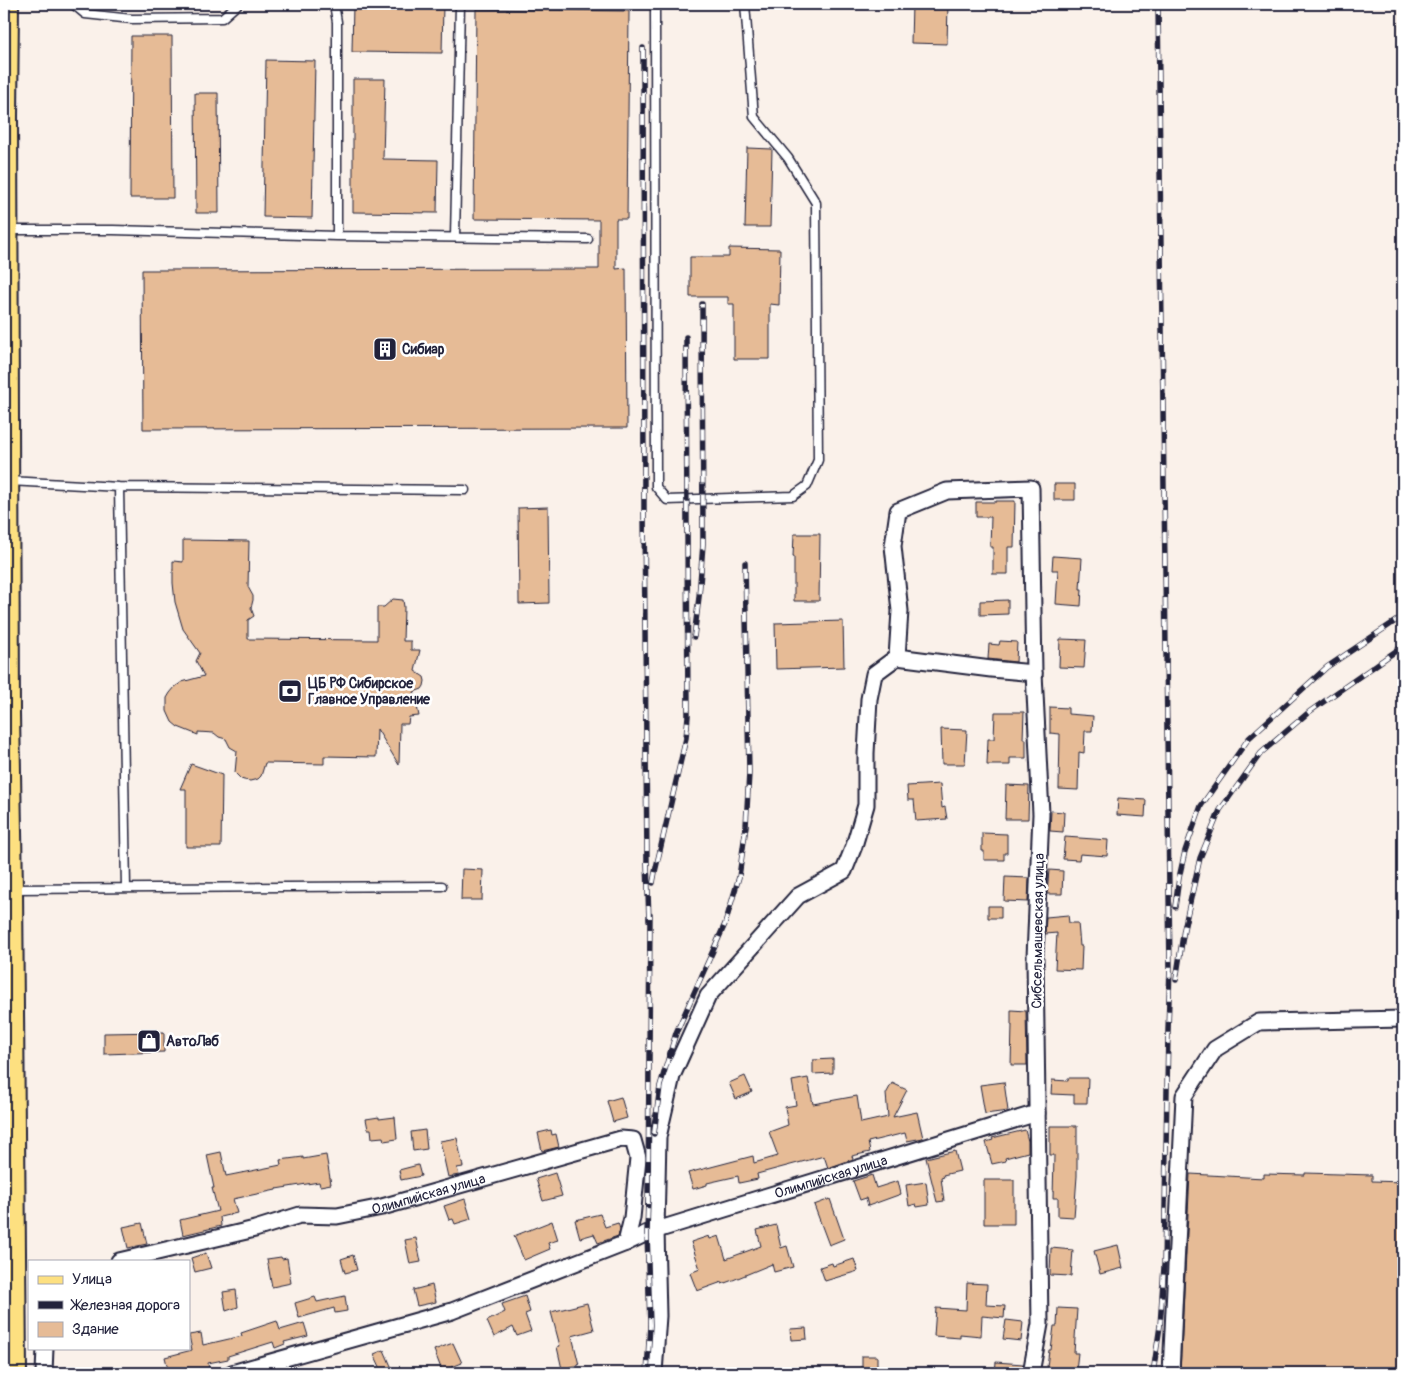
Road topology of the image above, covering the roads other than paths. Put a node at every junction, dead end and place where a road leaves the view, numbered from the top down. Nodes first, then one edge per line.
1 (6, 4) edge
2 (73, 4) edge
3 (238, 4) edge
4 (334, 4) edge
5 (460, 4) edge
6 (654, 4) edge
7 (745, 4) edge
8 (5, 230) edge
9 (337, 236) junction
10 (455, 237) junction
11 (588, 239) dead end
12 (7, 481) junction
13 (119, 487) junction
14 (465, 490) dead end
15 (897, 657) junction
16 (1034, 673) junction
17 (442, 886) dead end
18 (126, 888) junction
19 (10, 889) junction
20 (1403, 1019) edge
21 (1036, 1112) junction
22 (656, 1230) junction
23 (626, 1243) junction
24 (123, 1260) edge
25 (45, 1350) edge
26 (14, 1373) edge
27 (44, 1373) edge
28 (232, 1373) edge
29 (654, 1373) edge
30 (1031, 1373) edge
31 (1170, 1373) edge

1 - 8 main road
2 - 3 lane
4 - 9 lane
5 - 10 lane
6 - 7 lane
8 - 9 lane
8 - 12 main road
9 - 10 lane
10 - 11 lane
12 - 13 lane
12 - 19 main road
13 - 14 lane
13 - 18 lane
15 - 16 street
15 - 16 street, Сибсельмашевская улица
15 - 22 street
16 - 21 street, Сибсельмашевская улица
17 - 18 lane
18 - 19 lane
19 - 26 main road
20 - 31 street
21 - 22 street, Олимпийская улица
21 - 30 street, Сибсельмашевская улица
22 - 23 street, Олимпийская улица
22 - 29 street
23 - 24 street, Олимпийская улица
23 - 28 street, Олимпийская улица
25 - 27 street

